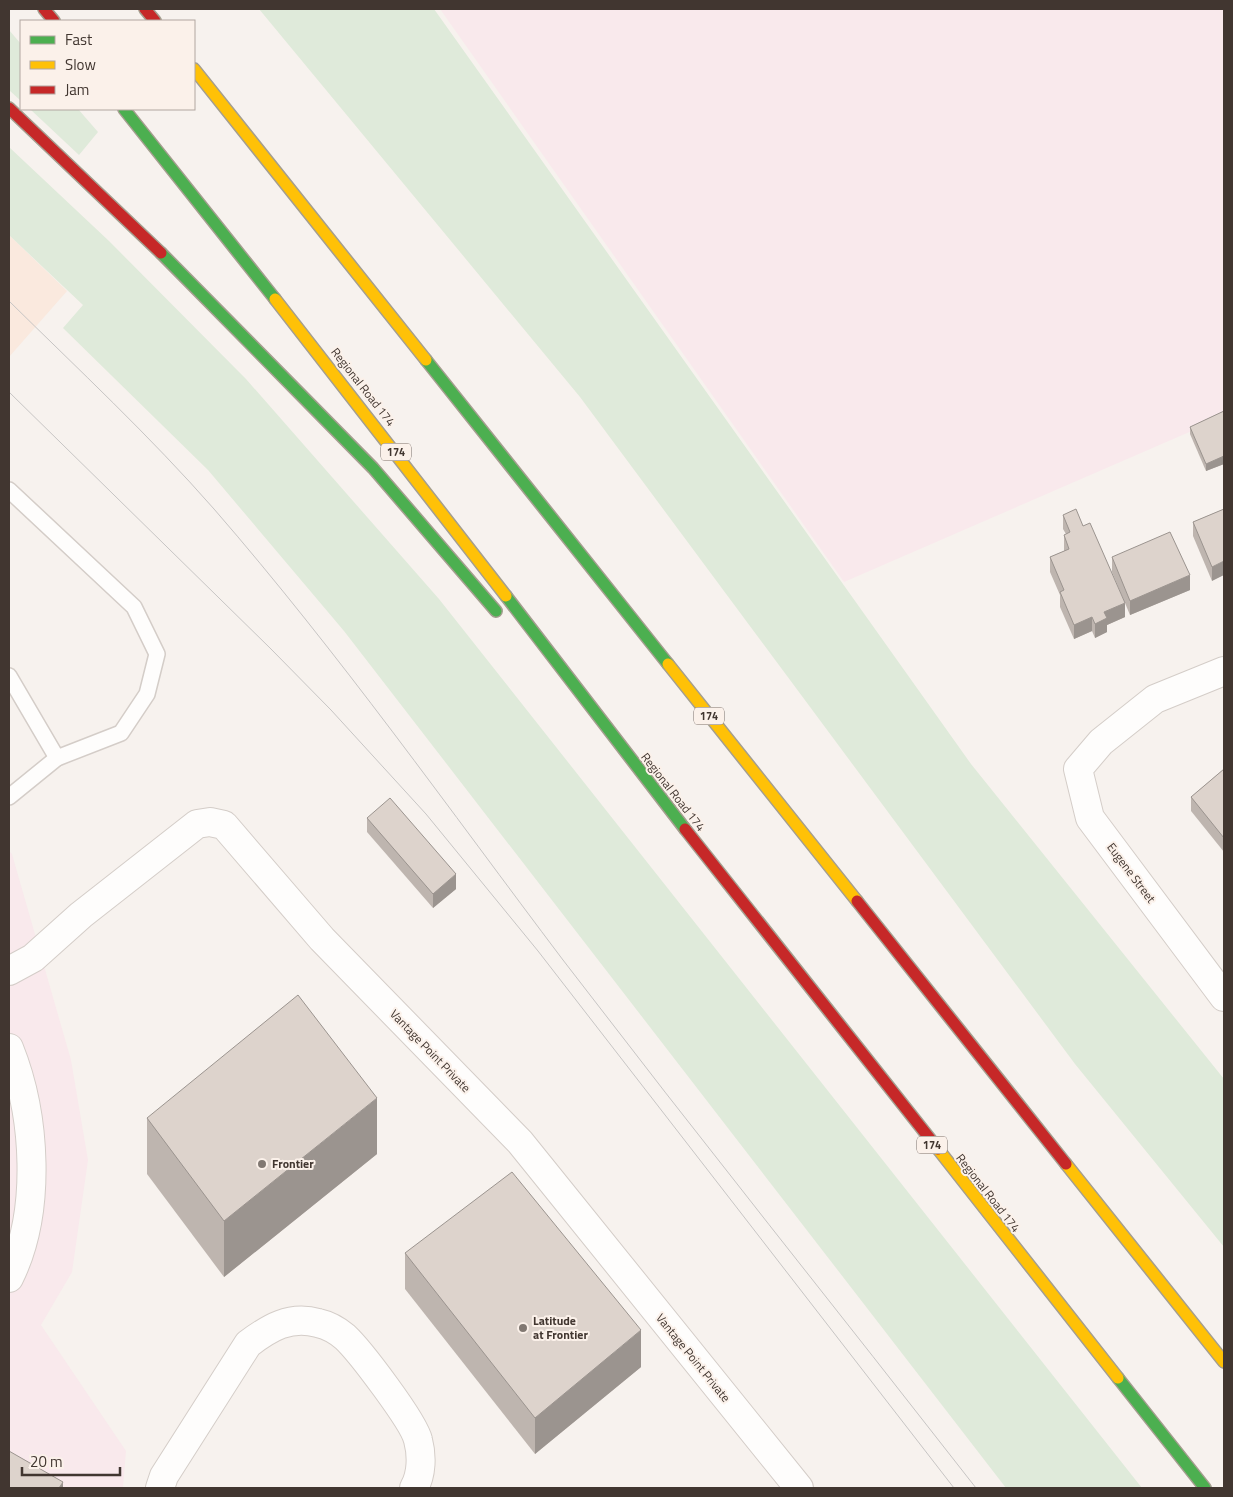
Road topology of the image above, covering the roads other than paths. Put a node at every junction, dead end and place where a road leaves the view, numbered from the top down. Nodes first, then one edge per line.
1 (44, 9) edge
2 (145, 9) edge
3 (53, 20) edge
4 (154, 20) edge
5 (195, 70) edge
6 (9, 108) edge
7 (125, 110) edge
8 (9, 490) edge
9 (506, 623) dead end
10 (545, 667) dead end
11 (1224, 671) edge
12 (9, 676) edge
13 (57, 758) junction
14 (9, 796) edge
15 (662, 800) junction
16 (9, 971) edge
17 (1224, 997) edge
18 (9, 1048) edge
19 (9, 1278) edge
20 (1224, 1362) edge
21 (160, 1488) edge
22 (414, 1488) edge
23 (799, 1488) edge
24 (1205, 1488) edge

1 - 3 highway
2 - 4 highway
5 - 20 highway, 174
6 - 9 highway
7 - 15 highway, Regional Road 174 / 174
8 - 13 lane
10 - 15 highway
11 - 17 street, Eugene Street
12 - 13 lane
13 - 14 lane
15 - 24 highway, Regional Road 174 / 174
16 - 23 street, Vantage Point Private
18 - 19 street
21 - 22 street

